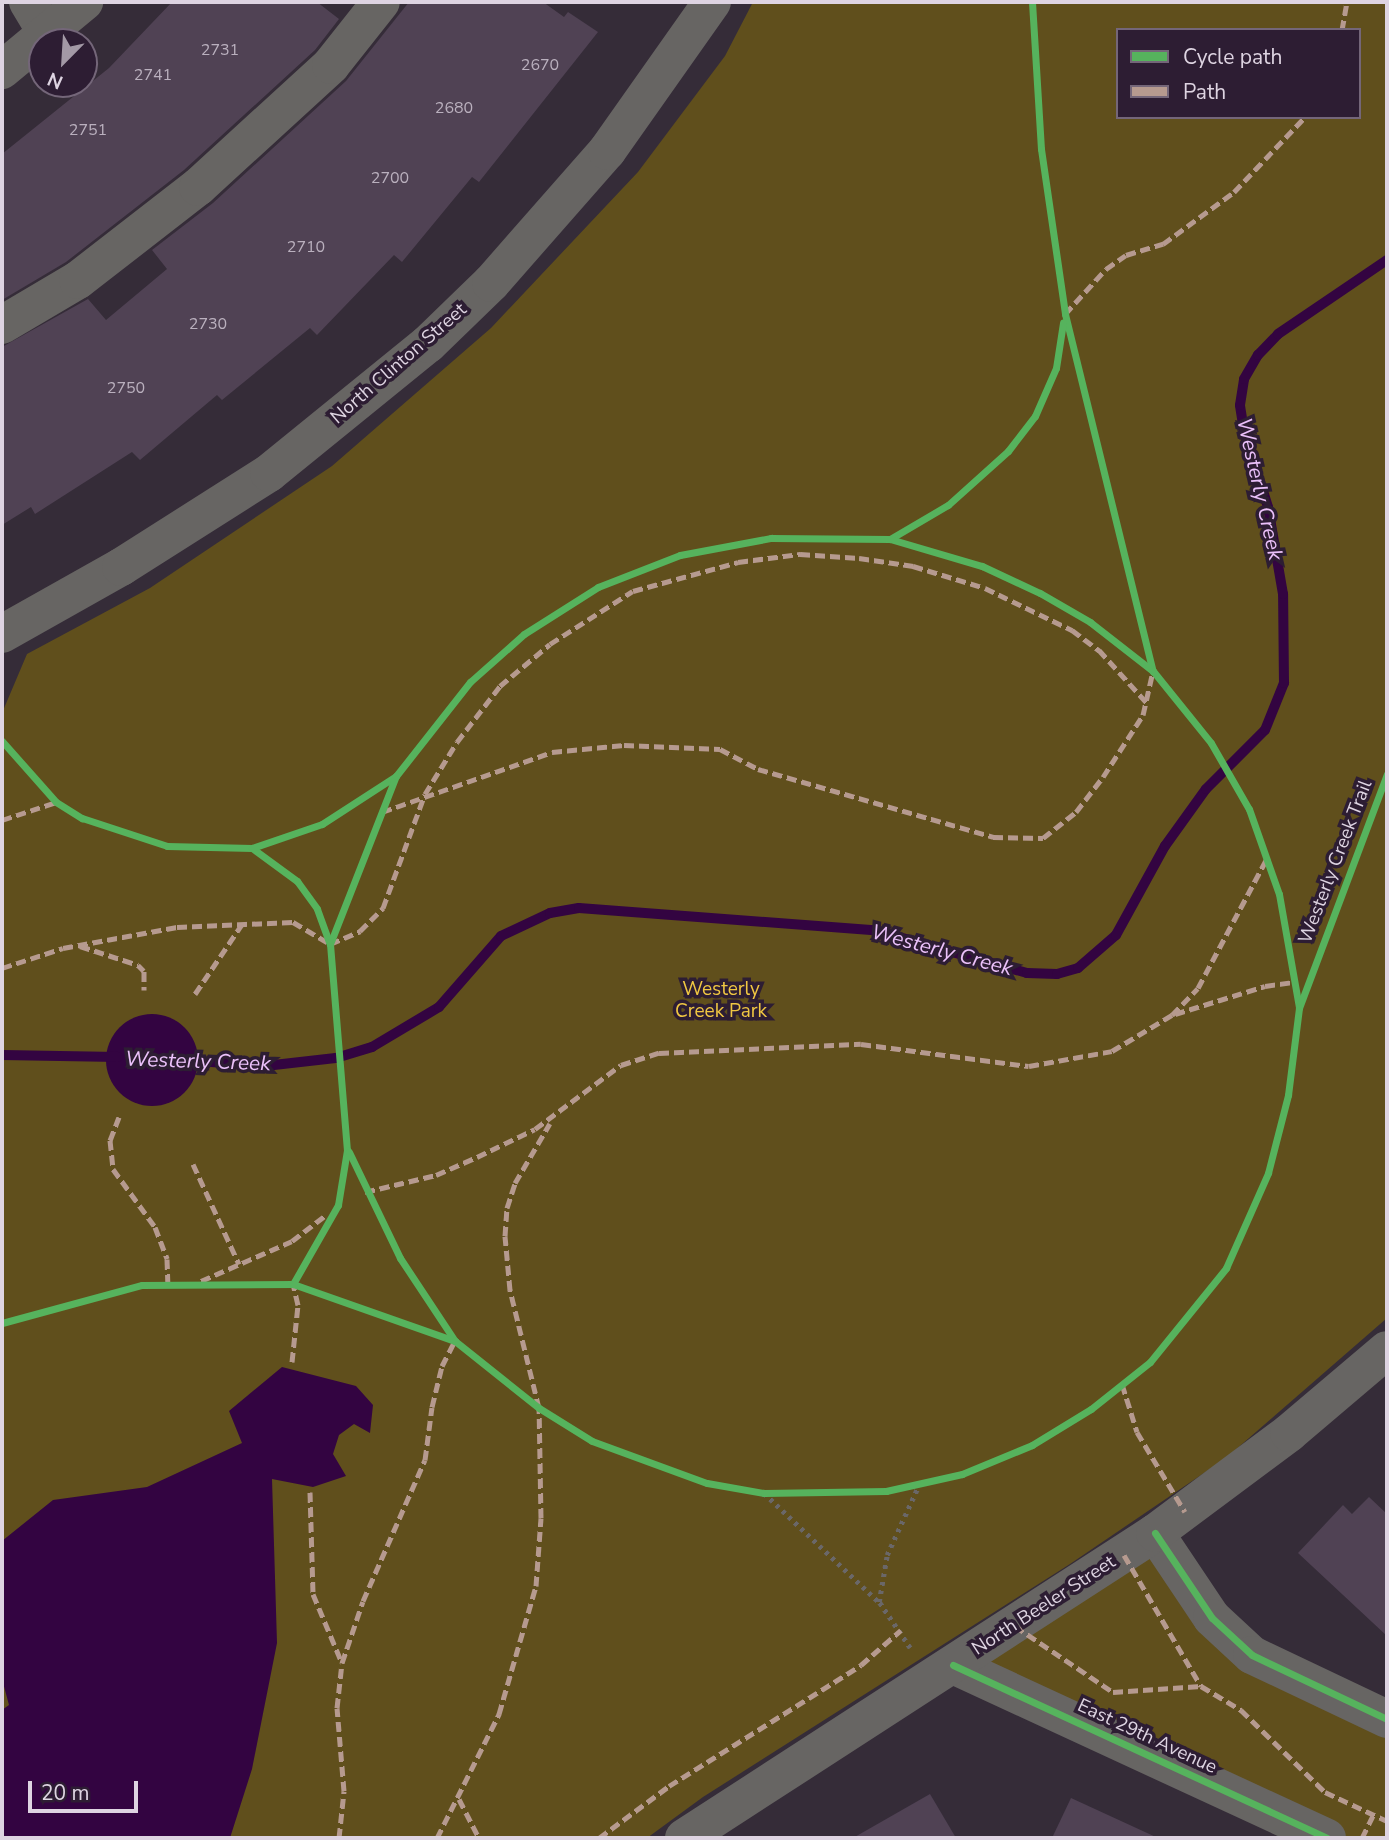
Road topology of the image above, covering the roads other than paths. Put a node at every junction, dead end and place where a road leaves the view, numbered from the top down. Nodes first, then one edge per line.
1 (28, 2) edge
2 (84, 2) edge
3 (381, 2) edge
4 (712, 2) edge
5 (44, 28) edge
6 (56, 28) edge
7 (28, 50) edge
8 (2, 69) edge
9 (2, 325) edge
10 (2, 634) edge
11 (1387, 1350) edge
12 (1155, 1533) junction
13 (953, 1665) junction
14 (1387, 1719) edge
15 (684, 1838) edge
16 (1327, 1838) edge

1 - 5 street
2 - 6 street
3 - 9 street
4 - 10 street, North Clinton Street
7 - 8 street
11 - 12 street, North Beeler Street
12 - 13 street, North Beeler Street
12 - 14 street
13 - 15 street, North Beeler Street
13 - 16 street, East 29th Avenue

